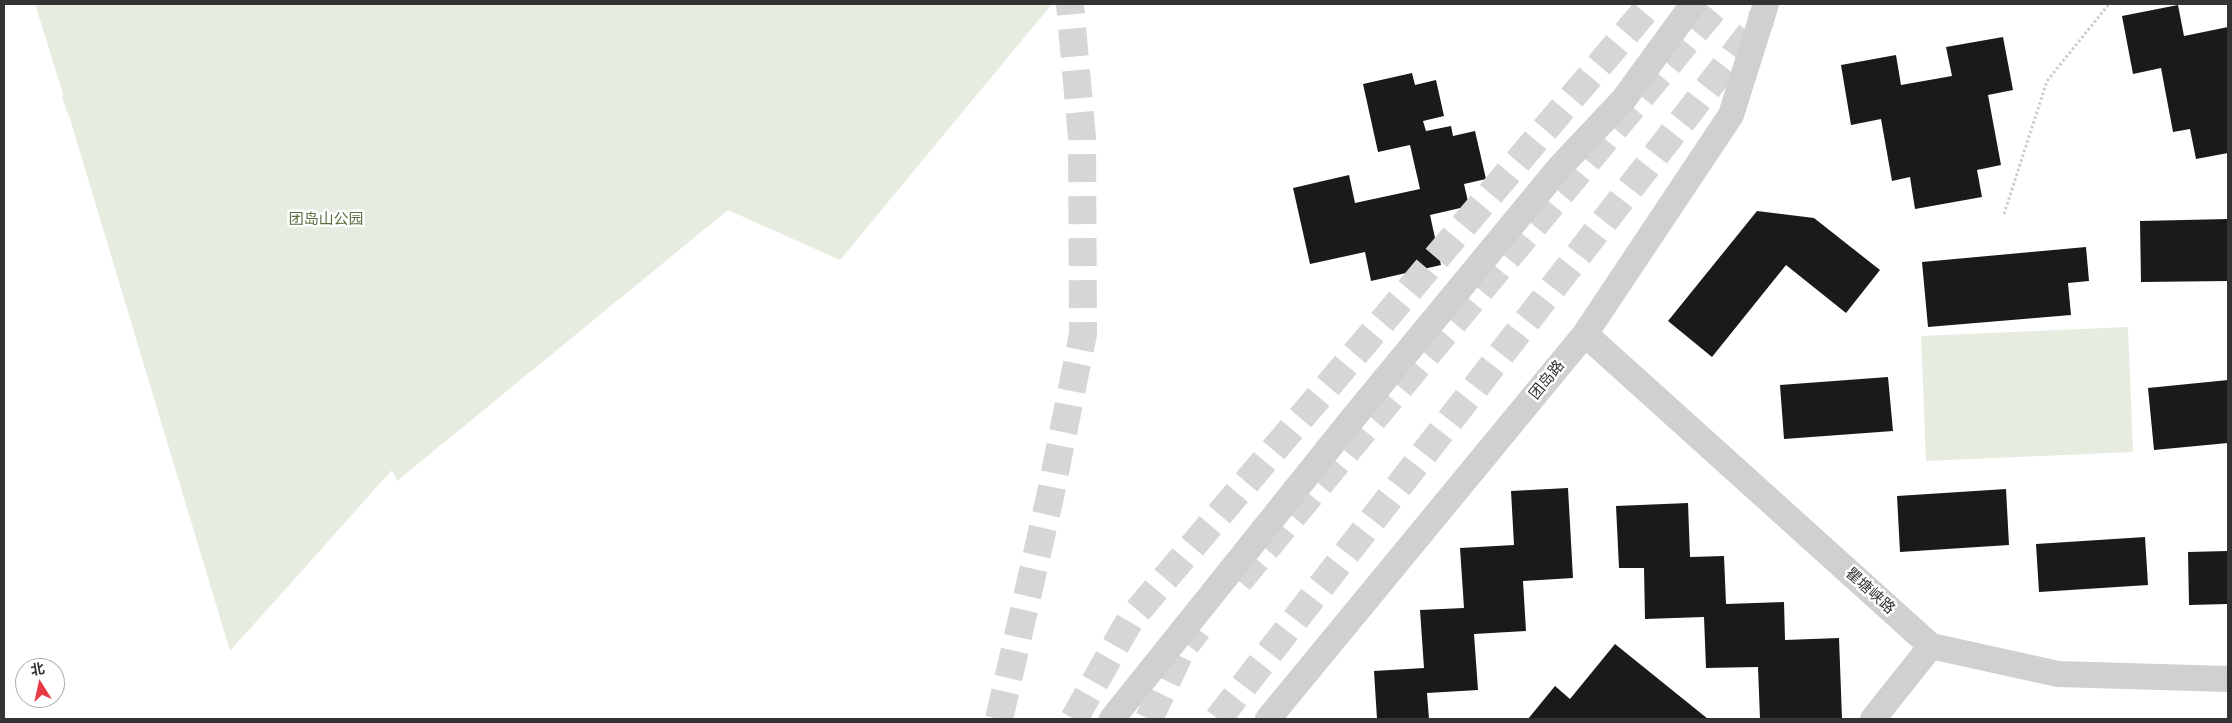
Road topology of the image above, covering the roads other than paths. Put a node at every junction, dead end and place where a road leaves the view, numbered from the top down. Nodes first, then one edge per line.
1 (1693, 4) edge
2 (1766, 4) edge
3 (1585, 334) junction
4 (1931, 646) junction
5 (2228, 679) edge
6 (1112, 719) edge
7 (1268, 719) edge
8 (1873, 719) edge

1 - 6 street
2 - 3 street, 团岛路
3 - 4 street, 瞿塘峡路
3 - 7 street, 团岛路
4 - 5 street, 瞿塘峡路
4 - 8 street

